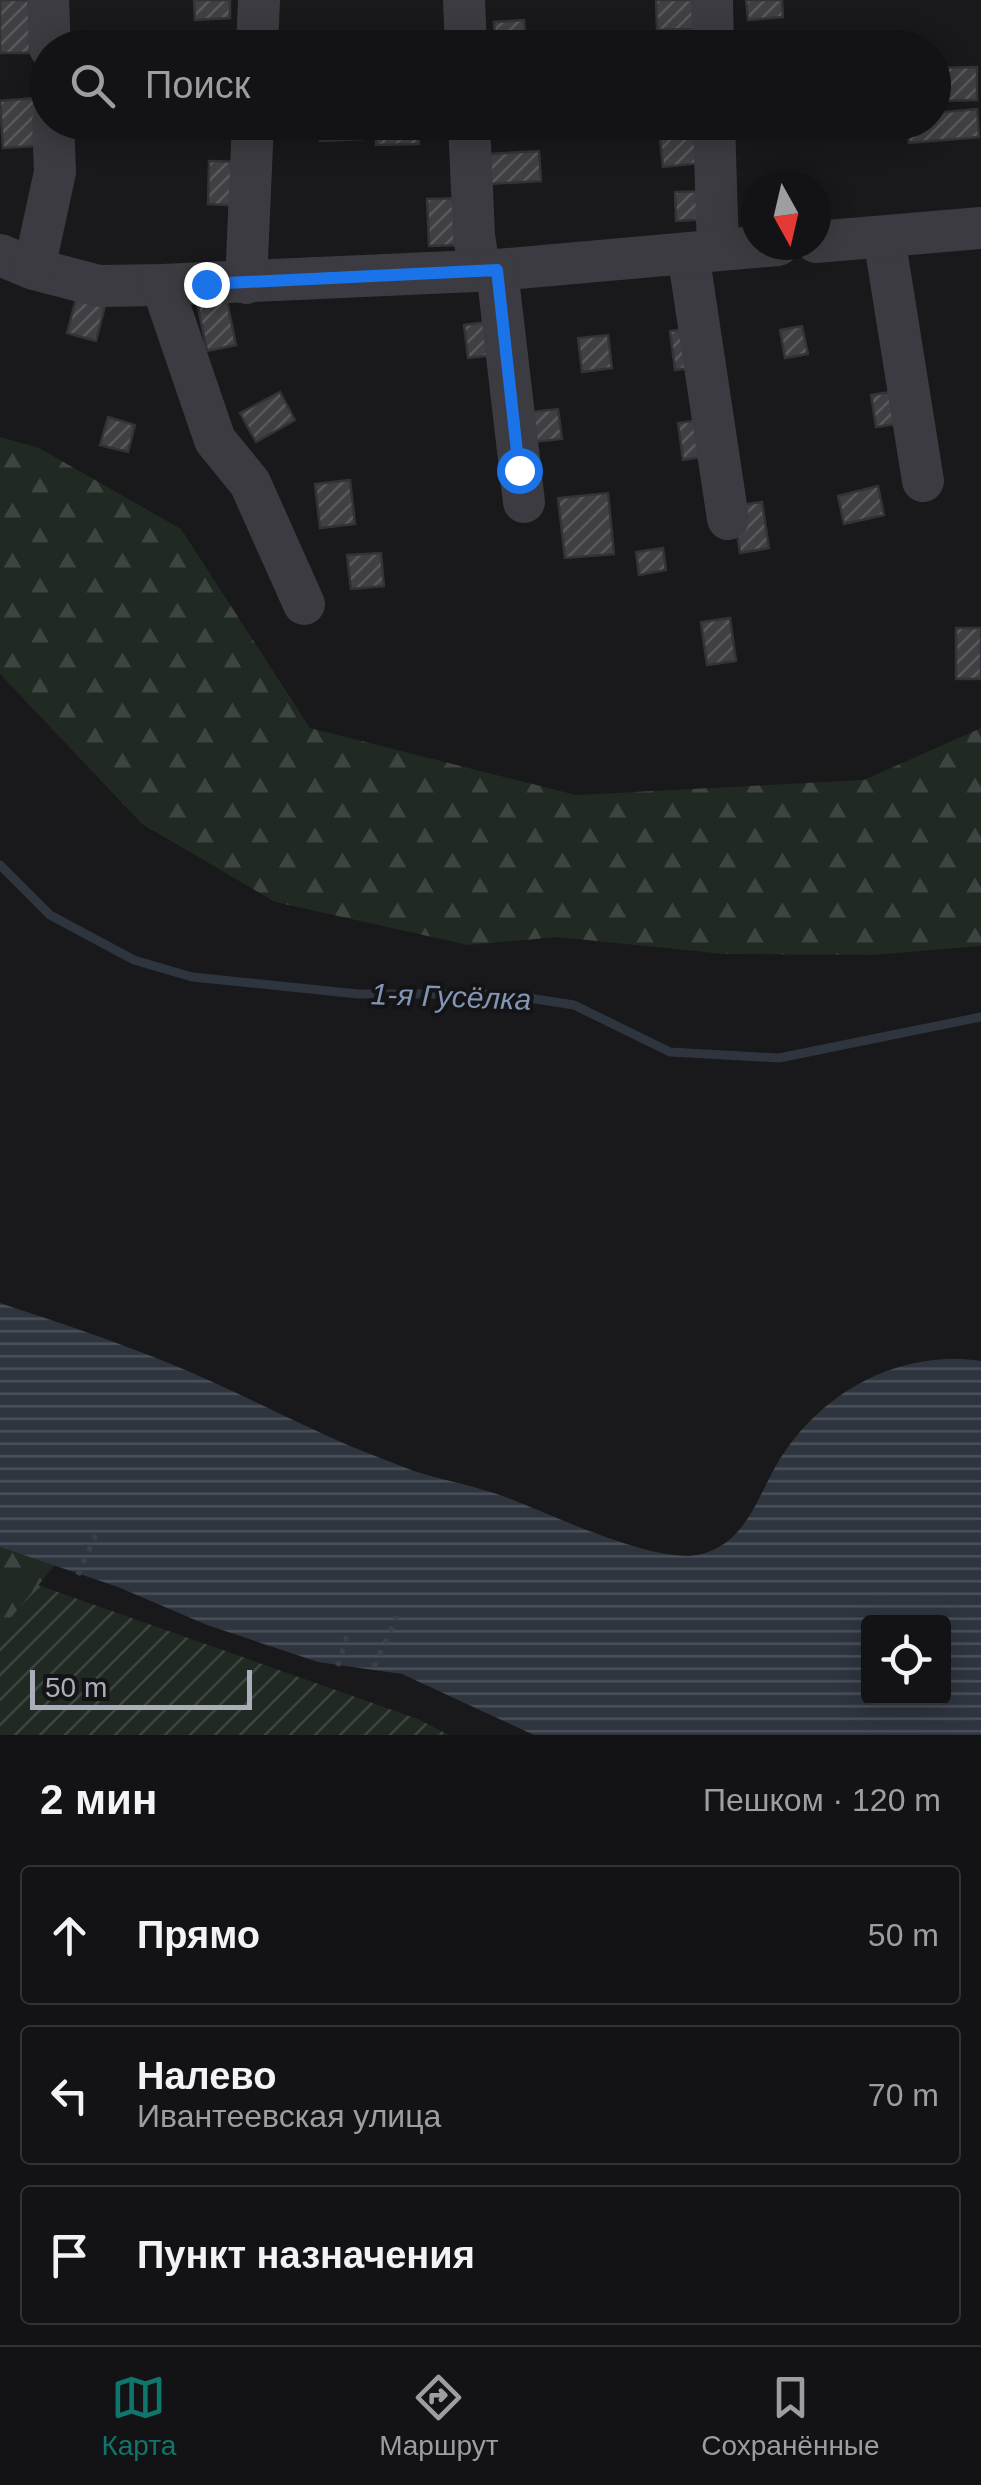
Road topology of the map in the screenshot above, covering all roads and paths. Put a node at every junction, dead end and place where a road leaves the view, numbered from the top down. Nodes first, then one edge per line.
1 (48, 0) edge
2 (259, 0) edge
3 (464, 0) edge
4 (712, 0) edge
5 (49, 30) edge
6 (258, 30) edge
7 (465, 30) edge
8 (712, 30) edge
9 (53, 140) edge
10 (253, 140) edge
11 (470, 140) edge
12 (712, 140) edge
13 (981, 228) edge
14 (884, 236) junction
15 (831, 241) edge
16 (741, 248) edge
17 (703, 251) junction
18 (17, 262) edge
19 (488, 270) junction
20 (246, 283) junction
21 (162, 285) junction
22 (924, 482) dead end
23 (524, 502) dead end
24 (728, 519) dead end
25 (304, 604) dead end
26 (98, 1530) dead end
27 (78, 1575) dead end
28 (396, 1616) dead end
29 (348, 1632) dead end
30 (338, 1666) dead end
31 (374, 1668) dead end

1 - 5 street
2 - 6 street
3 - 7 street
4 - 8 street
9 - 18 street
10 - 20 street
11 - 19 street
12 - 17 street
13 - 14 street
14 - 15 street
14 - 22 street
16 - 17 street
17 - 19 street
17 - 24 street
18 - 21 street
19 - 20 street
19 - 23 street
20 - 21 street
21 - 25 street
26 - 27 path
28 - 31 path
29 - 30 path

